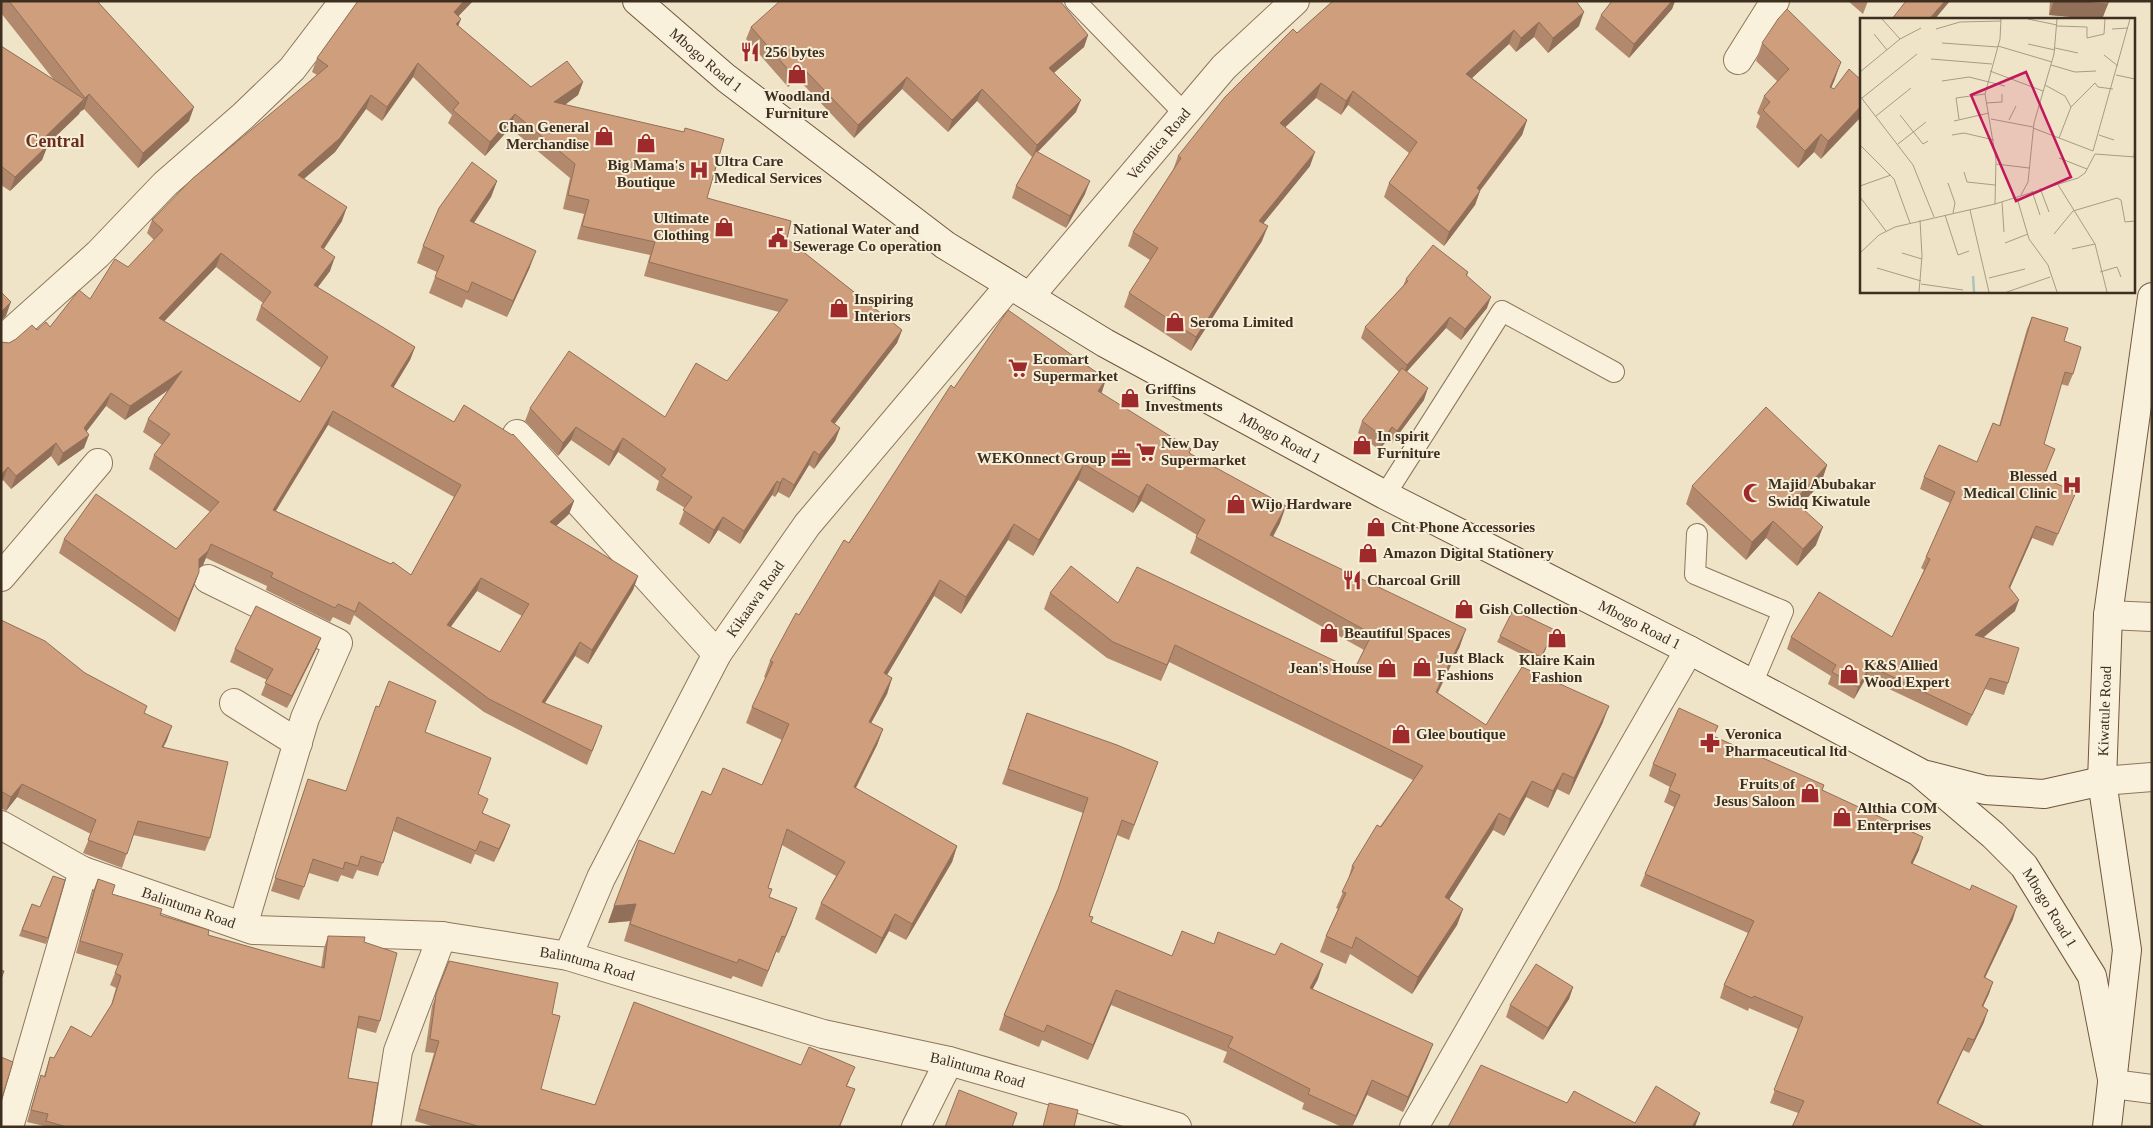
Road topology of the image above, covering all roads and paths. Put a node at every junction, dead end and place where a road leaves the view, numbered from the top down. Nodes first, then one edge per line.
1 (344, 1) edge
2 (1075, 1) edge
3 (1295, 1) edge
4 (1774, 1) edge
5 (646, 4) edge
6 (1738, 60) dead end
7 (1185, 114) junction
8 (1020, 290) junction
9 (2152, 297) edge
10 (1, 341) edge
11 (1614, 372) dead end
12 (517, 434) dead end
13 (98, 463) dead end
14 (1385, 495) junction
15 (1696, 534) dead end
16 (1, 576) edge
17 (208, 579) dead end
18 (2108, 615) junction
19 (2152, 617) edge
20 (1689, 650) junction
21 (717, 654) junction
22 (1752, 684) junction
23 (234, 703) dead end
24 (298, 743) junction
25 (1919, 772) junction
26 (2152, 777) edge
27 (2102, 781) junction
28 (1, 825) edge
29 (83, 871) junction
30 (243, 926) junction
31 (442, 936) junction
32 (568, 956) junction
33 (949, 1060) junction
34 (2112, 1084) junction
35 (2152, 1090) edge
36 (1159, 1124) edge
37 (9, 1127) edge
38 (386, 1127) edge
39 (916, 1127) edge
40 (1414, 1127) edge
41 (2107, 1127) edge

1 - 10 street
2 - 7 lane
3 - 7 street, Veronica Road
4 - 6 street
5 - 8 street, Mbogo Road 1
7 - 8 street, Veronica Road
8 - 14 street, Mbogo Road 1
8 - 21 street, Kikaawa Road
9 - 18 street, Kiwatule Road
11 - 14 lane
12 - 21 street
13 - 16 street
14 - 20 street, Mbogo Road 1
15 - 22 lane
17 - 24 street
18 - 19 street
18 - 27 street, Kiwatule Road
20 - 22 street, Mbogo Road 1
20 - 40 street
21 - 32 street, Kikaawa Road
22 - 25 street, Mbogo Road 1
23 - 24 street
24 - 30 street
25 - 27 street, Mbogo Road 1
25 - 34 street, Mbogo Road 1
26 - 27 street, Mbogo Road 1
27 - 34 street, Kiwatule Road
28 - 29 street, Balintuma Road
29 - 30 street, Balintuma Road
29 - 37 street
30 - 31 street, Balintuma Road
31 - 32 street, Balintuma Road
31 - 38 street
32 - 33 street, Balintuma Road
33 - 36 street, Balintuma Road
33 - 39 street
34 - 35 street
34 - 41 street, Kiwatule Road

